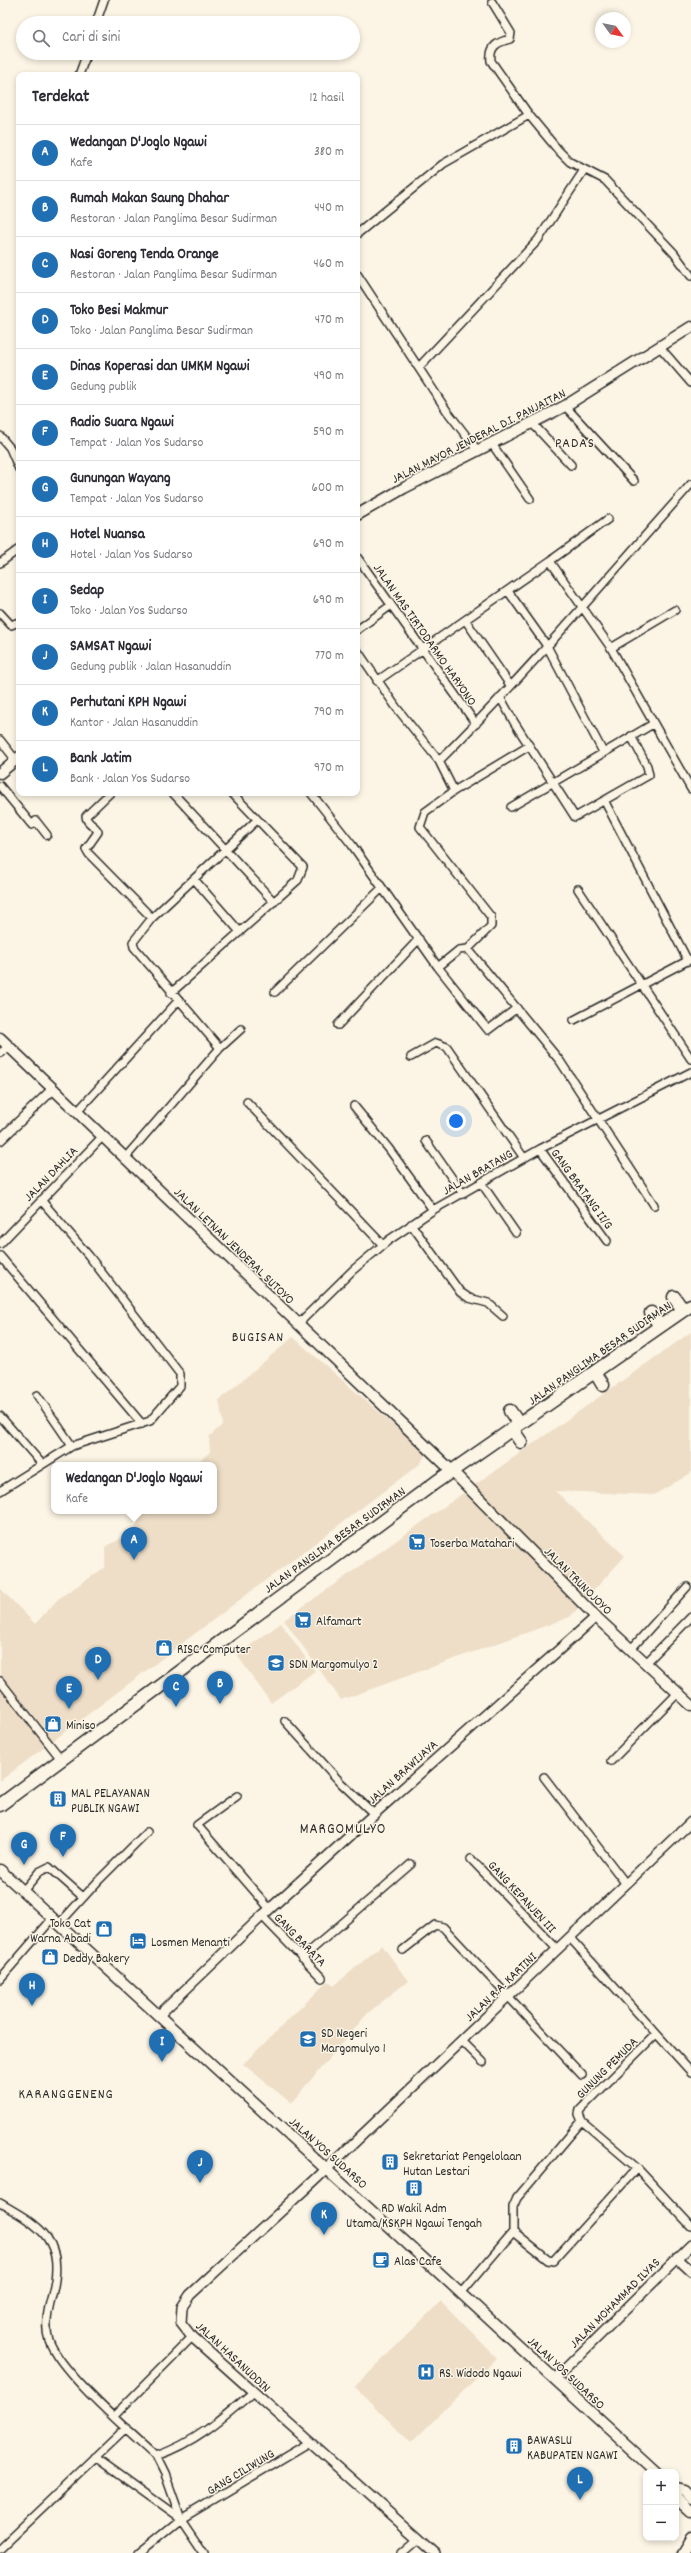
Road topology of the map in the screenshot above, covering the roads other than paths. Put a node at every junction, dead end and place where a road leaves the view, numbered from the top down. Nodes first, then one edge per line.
1 (104, 0) edge
2 (492, 2) dead end
3 (98, 16) edge
4 (85, 60) edge
5 (81, 72) edge
6 (529, 115) junction
7 (584, 170) junction
8 (360, 232) edge
9 (691, 276) edge
10 (360, 278) edge
11 (691, 326) edge
12 (659, 346) junction
13 (419, 367) junction
14 (691, 384) edge
15 (565, 406) junction
16 (533, 424) junction
17 (0, 436) edge
18 (492, 444) junction
19 (478, 451) junction
20 (16, 462) edge
21 (571, 465) dead end
22 (634, 481) dead end
23 (691, 484) edge
24 (530, 499) dead end
25 (360, 513) edge
26 (608, 519) dead end
27 (16, 551) edge
28 (360, 561) edge
29 (550, 561) junction
30 (0, 563) edge
31 (508, 591) junction
32 (390, 606) junction
33 (584, 607) junction
34 (675, 610) dead end
35 (0, 613) edge
36 (466, 621) junction
37 (16, 623) edge
38 (360, 628) edge
39 (547, 646) junction
40 (611, 648) junction
41 (421, 649) junction
42 (360, 654) edge
43 (377, 680) junction
44 (510, 685) junction
45 (500, 697) junction
46 (476, 724) junction
47 (653, 724) junction
48 (631, 736) junction
49 (0, 740) edge
50 (529, 746) junction
51 (603, 752) junction
52 (16, 757) edge
53 (16, 759) edge
54 (439, 760) junction
55 (0, 772) edge
56 (553, 781) junction
57 (690, 784) edge
58 (0, 786) edge
59 (454, 791) junction
60 (107, 796) edge
61 (176, 796) edge
62 (235, 796) edge
63 (313, 796) edge
64 (605, 802) junction
65 (511, 807) dead end
66 (257, 820) junction
67 (47, 836) dead end
68 (226, 849) junction
69 (194, 879) junction
70 (381, 889) junction
71 (578, 889) dead end
72 (274, 902) junction
73 (152, 918) junction
74 (240, 932) junction
75 (419, 939) junction
76 (468, 950) junction
77 (689, 960) edge
78 (438, 967) junction
79 (641, 984) junction
80 (275, 992) dead end
81 (171, 993) junction
82 (178, 1001) junction
83 (517, 1008) junction
84 (574, 1020) dead end
85 (338, 1025) dead end
86 (241, 1029) dead end
87 (0, 1038) edge
88 (9, 1048) junction
89 (220, 1048) junction
90 (0, 1053) edge
91 (411, 1057) dead end
92 (691, 1059) edge
93 (691, 1072) edge
94 (53, 1089) junction
95 (247, 1102) dead end
96 (354, 1106) dead end
97 (77, 1112) junction
98 (599, 1120) junction
99 (102, 1137) junction
100 (0, 1140) edge
101 (426, 1141) dead end
102 (540, 1149) junction
103 (125, 1158) junction
104 (524, 1158) junction
105 (482, 1184) junction
106 (463, 1194) junction
107 (41, 1200) junction
108 (654, 1205) dead end
109 (433, 1210) junction
110 (412, 1224) junction
111 (516, 1233) dead end
112 (607, 1241) dead end
113 (0, 1244) edge
114 (383, 1245) junction
115 (0, 1256) edge
116 (674, 1297) dead end
117 (687, 1307) edge
118 (651, 1313) dead end
119 (503, 1316) dead end
120 (298, 1324) junction
121 (660, 1326) junction
122 (595, 1372) junction
123 (603, 1385) dead end
124 (37, 1395) dead end
125 (510, 1411) dead end
126 (0, 1416) edge
127 (142, 1424) junction
128 (516, 1426) junction
129 (521, 1442) dead end
130 (72, 1446) junction
131 (42, 1464) junction
132 (452, 1471) junction
133 (0, 1491) edge
134 (688, 1586) dead end
135 (596, 1616) junction
136 (691, 1617) edge
137 (632, 1648) junction
138 (647, 1662) junction
139 (0, 1681) edge
140 (678, 1693) junction
141 (691, 1705) edge
142 (285, 1721) dead end
143 (61, 1759) junction
144 (611, 1761) dead end
145 (544, 1777) dead end
146 (237, 1796) dead end
147 (0, 1804) edge
148 (374, 1814) junction
149 (691, 1822) edge
150 (148, 1832) dead end
151 (471, 1859) dead end
152 (410, 1864) dead end
153 (0, 1870) edge
154 (626, 1884) junction
155 (24, 1891) junction
156 (83, 1897) junction
157 (270, 1909) junction
158 (262, 1916) junction
159 (56, 1921) junction
160 (570, 1938) junction
161 (557, 1949) junction
162 (403, 1950) dead end
163 (302, 1958) junction
164 (322, 1978) dead end
165 (0, 1980) edge
166 (507, 1998) junction
167 (160, 2015) junction
168 (656, 2034) junction
169 (462, 2041) junction
170 (483, 2062) dead end
171 (691, 2072) edge
172 (582, 2075) dead end
173 (582, 2121) junction
174 (327, 2168) junction
175 (637, 2168) junction
176 (0, 2203) edge
177 (691, 2226) edge
178 (513, 2232) junction
179 (691, 2244) edge
180 (678, 2258) junction
181 (691, 2271) edge
182 (462, 2292) junction
183 (192, 2338) junction
184 (556, 2378) junction
185 (253, 2392) junction
186 (114, 2416) junction
187 (126, 2428) junction
188 (310, 2442) junction
189 (156, 2456) junction
190 (95, 2457) junction
191 (653, 2469) edge
192 (679, 2489) edge
193 (691, 2497) edge
194 (679, 2500) edge
195 (691, 2511) edge
196 (182, 2520) junction
197 (691, 2538) edge
198 (418, 2539) junction
199 (0, 2548) edge
200 (139, 2553) edge
201 (204, 2553) edge
202 (402, 2553) edge
203 (434, 2553) edge
204 (682, 2553) edge

1 - 3 street
2 - 6 street
4 - 5 street
6 - 7 street
6 - 8 street
7 - 9 street
7 - 13 street
10 - 13 street
11 - 12 main road, JALAN MAYOR JENDERAL D.I. PANJAITAN
12 - 14 street
12 - 15 main road, JALAN MAYOR JENDERAL D.I. PANJAITAN
13 - 19 street
15 - 16 main road, JALAN MAYOR JENDERAL D.I. PANJAITAN
15 - 22 street
16 - 18 main road, JALAN MAYOR JENDERAL D.I. PANJAITAN
16 - 21 street
17 - 20 street
18 - 19 main road, JALAN MAYOR JENDERAL D.I. PANJAITAN
18 - 24 street
19 - 25 main road, JALAN MAYOR JENDERAL D.I. PANJAITAN
23 - 33 street
26 - 29 street
27 - 30 street
28 - 32 street, JALAN MAS TIRTODARMO HARYONO
29 - 31 street
29 - 33 street
31 - 36 street
31 - 39 street
32 - 38 street
32 - 41 street, JALAN MAS TIRTODARMO HARYONO
33 - 39 street
33 - 40 street
34 - 40 street
35 - 37 street
36 - 41 street
36 - 44 street
39 - 44 street
39 - 51 street
40 - 47 street
41 - 43 street
41 - 46 street, JALAN MAS TIRTODARMO HARYONO
42 - 43 street
43 - 54 street
44 - 45 street
45 - 46 street
45 - 50 street
46 - 54 street
47 - 48 street
47 - 57 street
48 - 51 street
48 - 64 street
49 - 52 street
50 - 56 street
50 - 59 street
51 - 56 street
53 - 55 main road
54 - 59 street
56 - 64 street
56 - 65 street
58 - 67 street
59 - 76 street
60 - 73 street
61 - 68 street
62 - 66 street
63 - 70 street
64 - 77 street
66 - 68 street
66 - 72 street
68 - 69 street
68 - 72 street
69 - 73 street
69 - 74 street
70 - 75 street
70 - 80 street
71 - 79 street
72 - 74 street
73 - 81 street
74 - 81 street
75 - 78 street
75 - 85 street
76 - 78 street
76 - 83 street
77 - 79 street
78 - 83 street
79 - 84 street
79 - 92 street
81 - 82 street
82 - 89 street
82 - 97 street
83 - 98 street
86 - 89 street
87 - 88 main road, JALAN LETNAN JENDERAL SUTOYO
88 - 90 street
88 - 94 main road, JALAN LETNAN JENDERAL SUTOYO
89 - 103 street
91 - 104 street
93 - 98 street, JALAN BRATANG
94 - 97 main road, JALAN LETNAN JENDERAL SUTOYO
94 - 100 street
95 - 114 street
96 - 109 street
97 - 99 main road, JALAN LETNAN JENDERAL SUTOYO
98 - 102 street, JALAN BRATANG
98 - 108 street
99 - 103 main road, JALAN LETNAN JENDERAL SUTOYO
99 - 107 street, JALAN DAHLIA
101 - 106 street
102 - 104 street, JALAN BRATANG
102 - 112 street, GANG BRATANG II/G
103 - 120 main road, JALAN LETNAN JENDERAL SUTOYO
104 - 105 street, JALAN BRATANG
105 - 106 street, JALAN BRATANG
105 - 111 street
106 - 109 street, JALAN BRATANG
107 - 113 street, JALAN DAHLIA
107 - 127 street
109 - 110 street, JALAN BRATANG
110 - 114 street, JALAN BRATANG
110 - 119 street
114 - 120 street, JALAN BRATANG
115 - 127 street
116 - 117 main road
117 - 121 main road, JALAN PANGLIMA BESAR SUDIRMAN
118 - 121 main road
120 - 132 main road, JALAN LETNAN JENDERAL SUTOYO
121 - 122 main road, JALAN PANGLIMA BESAR SUDIRMAN
122 - 123 main road
122 - 128 main road, JALAN PANGLIMA BESAR SUDIRMAN
124 - 130 street
125 - 128 main road
126 - 131 street
127 - 130 street
128 - 129 main road
128 - 132 main road, JALAN PANGLIMA BESAR SUDIRMAN
130 - 131 street
131 - 133 street
132 - 135 main road, JALAN TRUNOJOYO
132 - 143 main road, JALAN PANGLIMA BESAR SUDIRMAN
134 - 137 street
135 - 137 main road, JALAN TRUNOJOYO
135 - 148 street, JALAN BRAWIJAYA
136 - 138 street
137 - 138 main road, JALAN TRUNOJOYO
138 - 140 main road, JALAN TRUNOJOYO
139 - 143 street
140 - 141 main road, JALAN TRUNOJOYO
140 - 144 street
142 - 148 street
143 - 147 main road, JALAN PANGLIMA BESAR SUDIRMAN
145 - 154 street
146 - 157 street
148 - 157 street, JALAN BRAWIJAYA
149 - 154 street, JALAN R.A. KARTINI
150 - 156 street
151 - 161 street, GANG KEPANJEN III
152 - 163 street
153 - 155 main road, JALAN YOS SUDARSO
154 - 160 street, JALAN R.A. KARTINI
155 - 156 street
155 - 159 main road, JALAN YOS SUDARSO
156 - 159 street
157 - 158 street, JALAN BRAWIJAYA
158 - 163 street, GANG BARATA
158 - 167 street, JALAN BRAWIJAYA
159 - 165 street
159 - 167 main road, JALAN YOS SUDARSO
160 - 161 street, JALAN R.A. KARTINI
160 - 168 street
161 - 166 street, JALAN R.A. KARTINI
162 - 166 street
163 - 164 street, GANG BARATA
166 - 169 street, JALAN R.A. KARTINI
166 - 172 street
167 - 174 main road, JALAN YOS SUDARSO
168 - 171 street
168 - 173 street, GUNUNG PEMUDA
169 - 170 street
169 - 174 street, JALAN R.A. KARTINI
173 - 175 street
173 - 178 street, GUNUNG PEMUDA
174 - 182 main road, JALAN YOS SUDARSO
174 - 183 street, JALAN HASANUDDIN
175 - 177 street
175 - 178 street
176 - 186 street
178 - 182 street
179 - 180 street, JALAN MOHAMMAD ILYAS
180 - 181 street
180 - 184 street, JALAN MOHAMMAD ILYAS
182 - 184 main road, JALAN YOS SUDARSO
183 - 185 street, JALAN HASANUDDIN
183 - 186 street
184 - 191 main road, JALAN YOS SUDARSO
185 - 188 street, JALAN HASANUDDIN
185 - 189 street
186 - 187 street
187 - 189 street
187 - 190 street
188 - 196 street, GANG CILIWUNG
188 - 198 street, JALAN HASANUDDIN
189 - 196 street
190 - 196 street
190 - 199 street
192 - 193 main road
194 - 195 main road
196 - 200 street, GANG CILIWUNG
196 - 201 street
197 - 204 main road
198 - 202 street
198 - 203 street, JALAN HASANUDDIN

